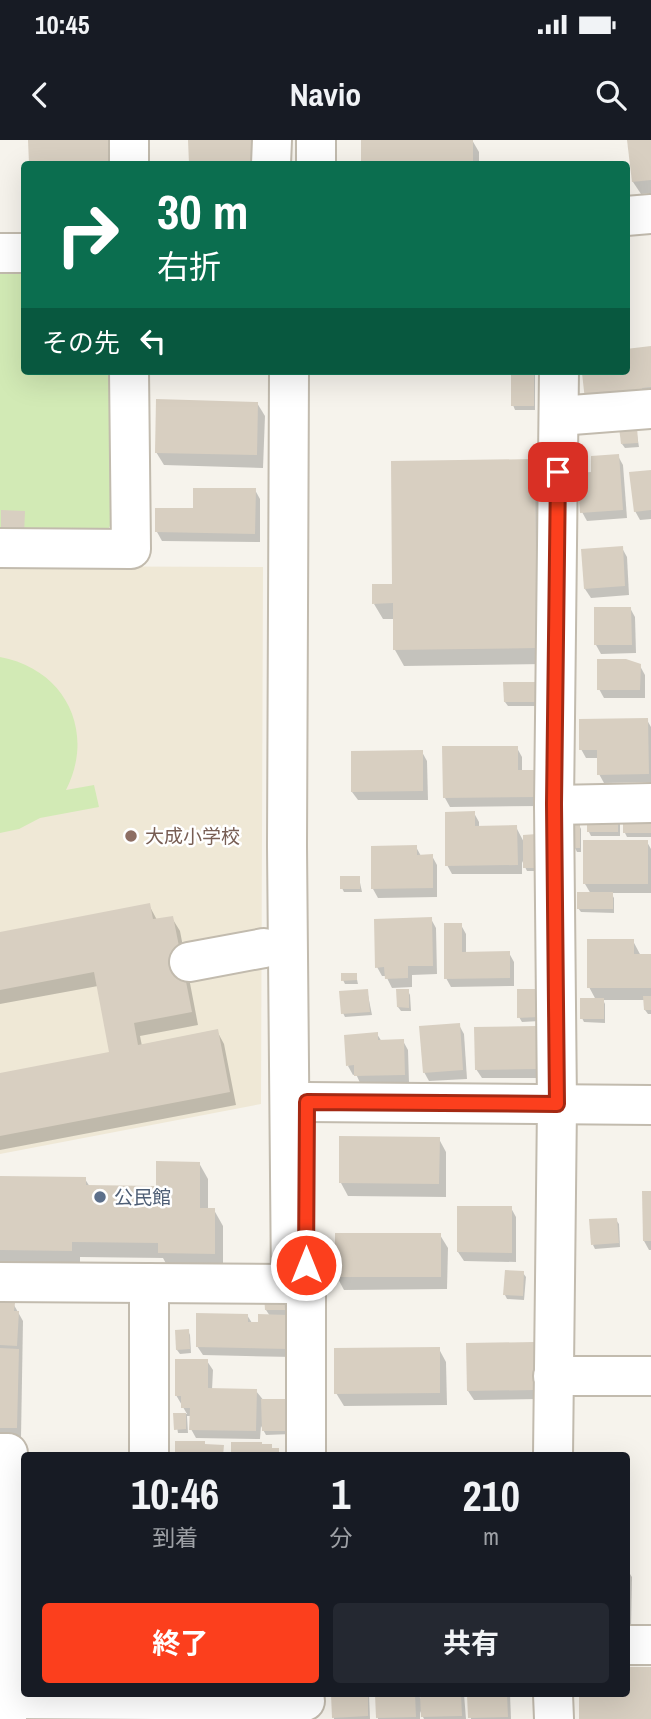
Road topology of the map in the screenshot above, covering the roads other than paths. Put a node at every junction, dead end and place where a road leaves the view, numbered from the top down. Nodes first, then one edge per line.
1 (130, 140) edge
2 (272, 140) edge
3 (289, 140) edge
4 (316, 140) edge
5 (129, 161) edge
6 (271, 161) edge
7 (289, 161) edge
8 (316, 161) edge
9 (651, 214) edge
10 (630, 216) edge
11 (0, 253) edge
12 (21, 253) edge
13 (130, 375) edge
14 (271, 375) edge
15 (289, 375) edge
16 (315, 375) edge
17 (559, 375) edge
18 (651, 408) edge
19 (559, 416) junction
20 (0, 548) edge
21 (651, 803) edge
22 (554, 804) junction
23 (264, 948) dead end
24 (190, 962) dead end
25 (307, 1102) junction
26 (557, 1104) junction
27 (651, 1105) edge
28 (0, 1265) edge
29 (0, 1282) edge
30 (158, 1283) junction
31 (553, 1376) junction
32 (651, 1376) edge
33 (149, 1452) edge
34 (167, 1452) edge
35 (306, 1452) edge
36 (553, 1452) edge
37 (0, 1453) edge
38 (630, 1645) edge
39 (651, 1645) edge
40 (554, 1697) edge
41 (5, 1701) edge
42 (157, 1704) edge
43 (305, 1705) edge
44 (554, 1719) edge

1 - 5 street
2 - 6 street
3 - 7 street
4 - 8 street
9 - 10 street
11 - 12 street
13 - 20 street
14 - 28 street
15 - 30 street
16 - 25 street
17 - 19 street
18 - 19 street
19 - 22 street
21 - 22 street
22 - 26 street
23 - 24 street
25 - 26 street
25 - 35 street
26 - 27 street
26 - 31 street
29 - 30 street
30 - 33 street
30 - 34 street
31 - 32 street
31 - 36 street
37 - 41 street
38 - 39 street
40 - 44 street
41 - 42 street
42 - 43 street

